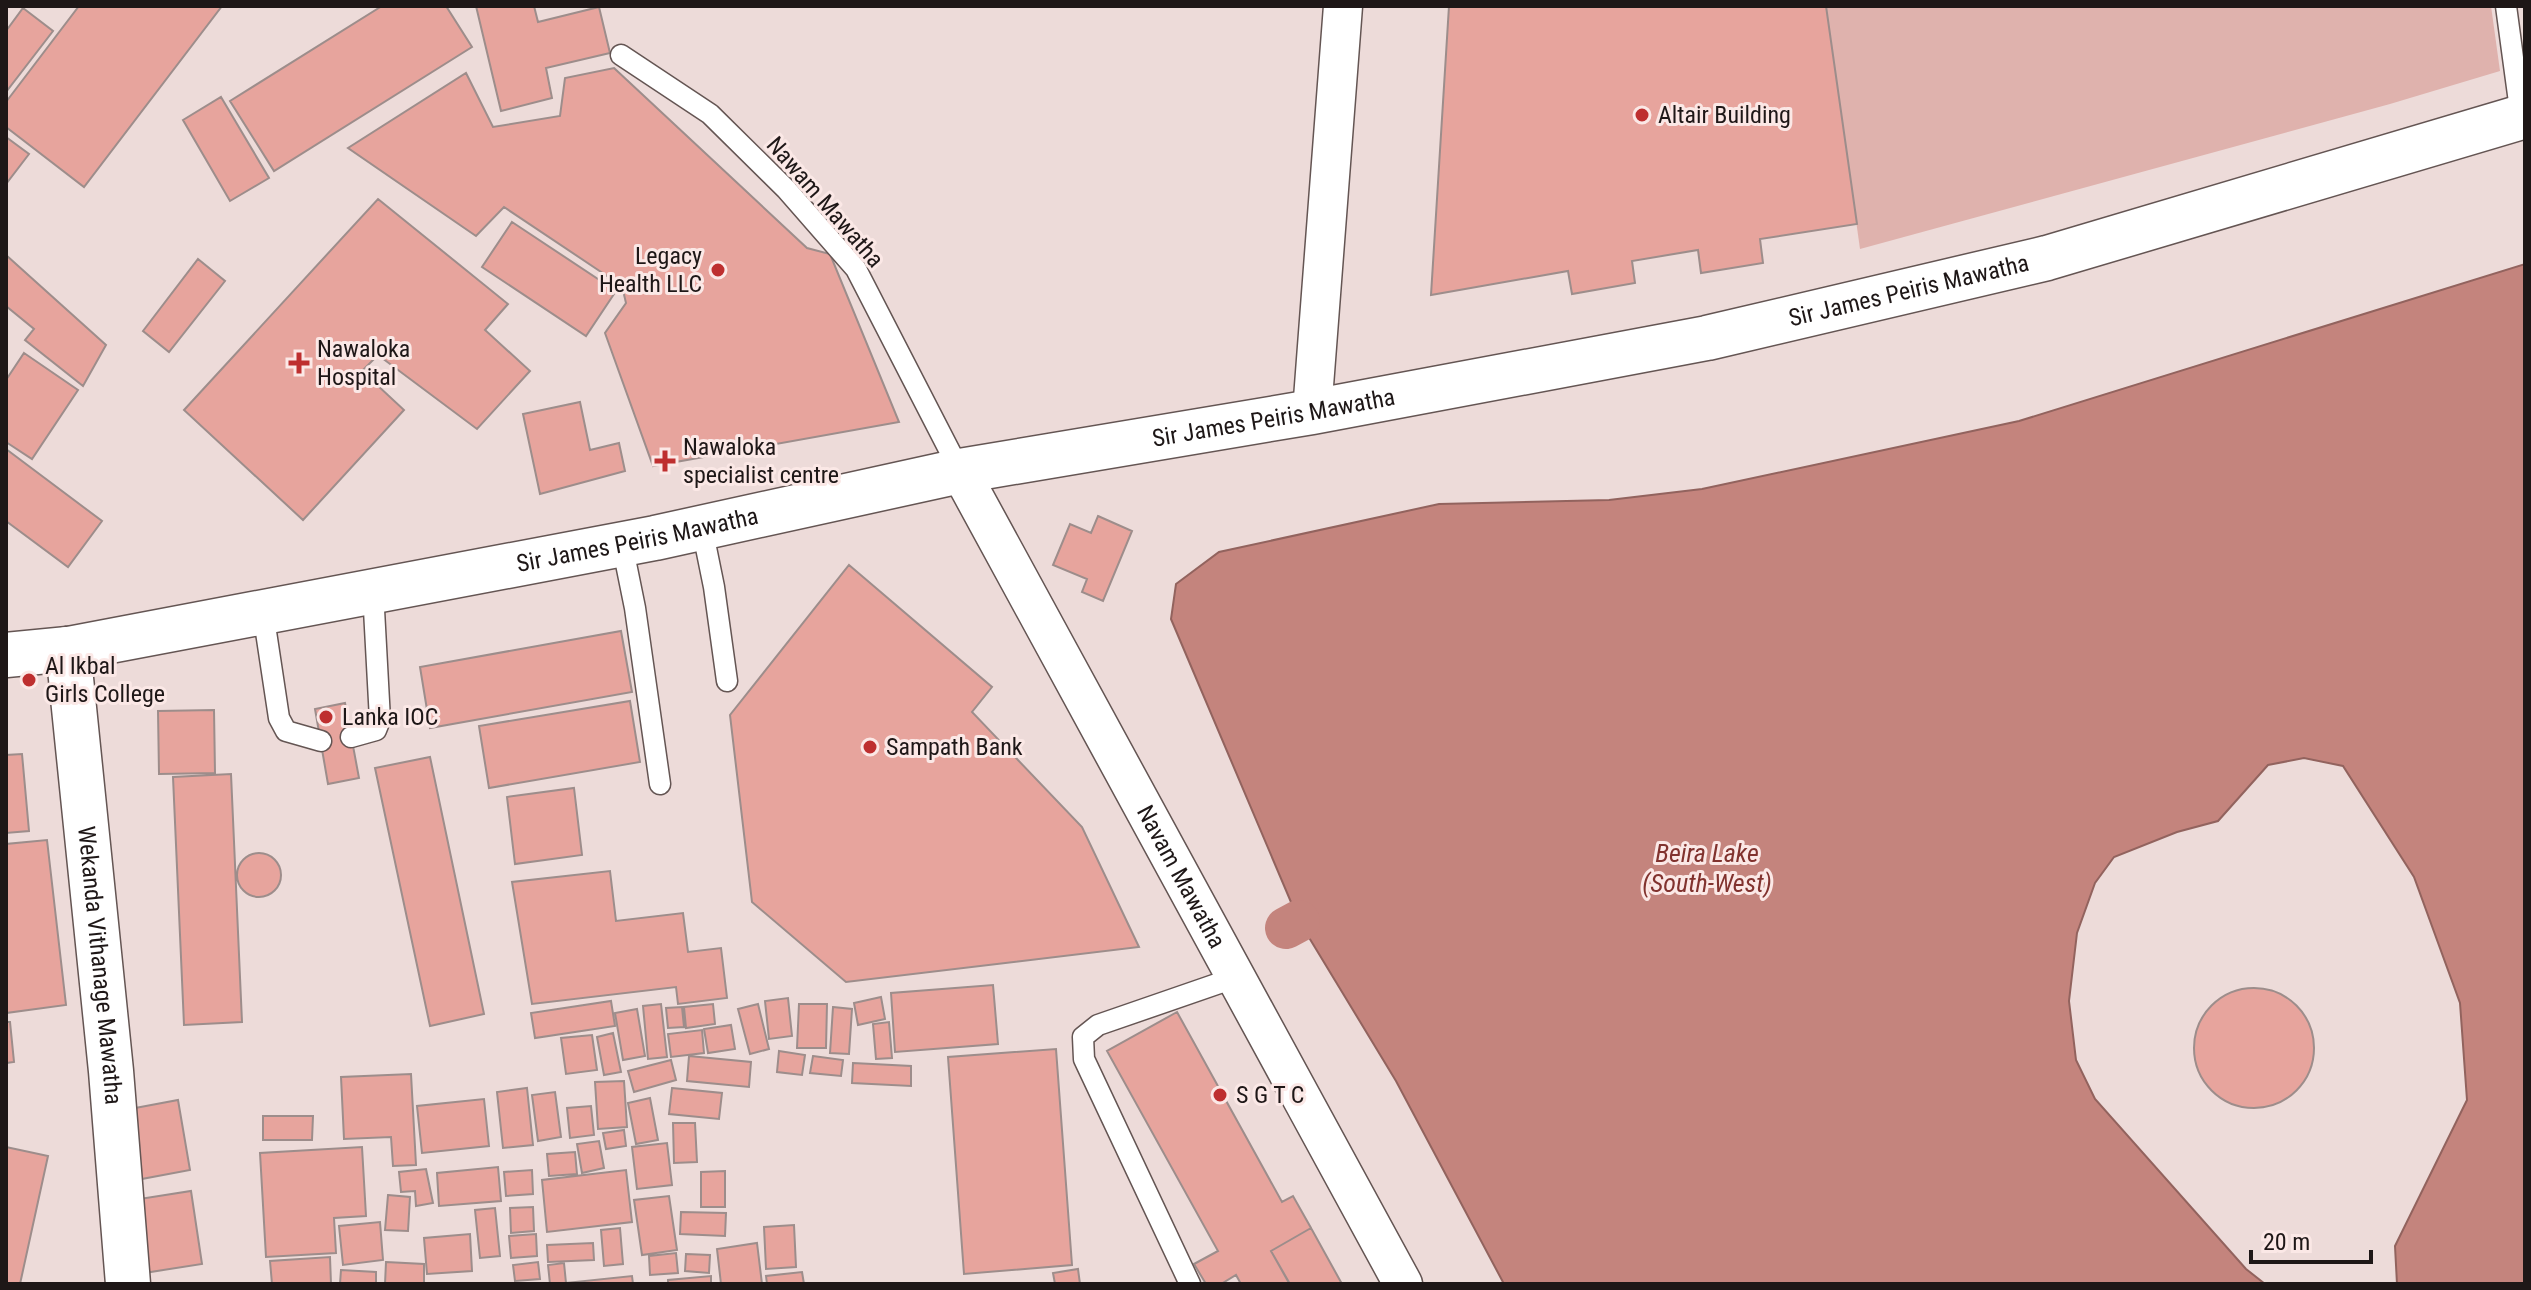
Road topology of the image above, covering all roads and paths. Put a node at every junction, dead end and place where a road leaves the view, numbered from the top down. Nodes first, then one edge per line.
1 (1343, 6) edge
2 (2506, 6) edge
3 (621, 55) dead end
4 (2523, 116) edge
5 (1312, 412) junction
6 (960, 471) junction
7 (702, 528) junction
8 (622, 544) junction
9 (373, 591) junction
10 (263, 612) junction
11 (68, 649) junction
12 (6, 655) edge
13 (727, 681) dead end
14 (351, 737) dead end
15 (321, 741) dead end
16 (660, 784) dead end
17 (1237, 977) junction
18 (128, 1284) edge
19 (1190, 1284) edge
20 (1403, 1284) edge

1 - 5 street
2 - 4 lane
3 - 6 lane, Nawam Mawatha
4 - 5 main road, Sir James Peiris Mawatha
5 - 6 main road, Sir James Peiris Mawatha
6 - 7 main road, Sir James Peiris Mawatha
6 - 17 street, Navam Mawatha
7 - 8 main road, Sir James Peiris Mawatha
7 - 13 lane
8 - 9 main road, Sir James Peiris Mawatha
8 - 16 lane
9 - 10 main road, Sir James Peiris Mawatha
9 - 14 lane
10 - 11 main road, Sir James Peiris Mawatha
10 - 15 lane
11 - 12 main road, Sir James Peiris Mawatha
11 - 18 main road, Wekanda Vithanage Mawatha
17 - 19 lane
17 - 20 street, Navam Mawatha

